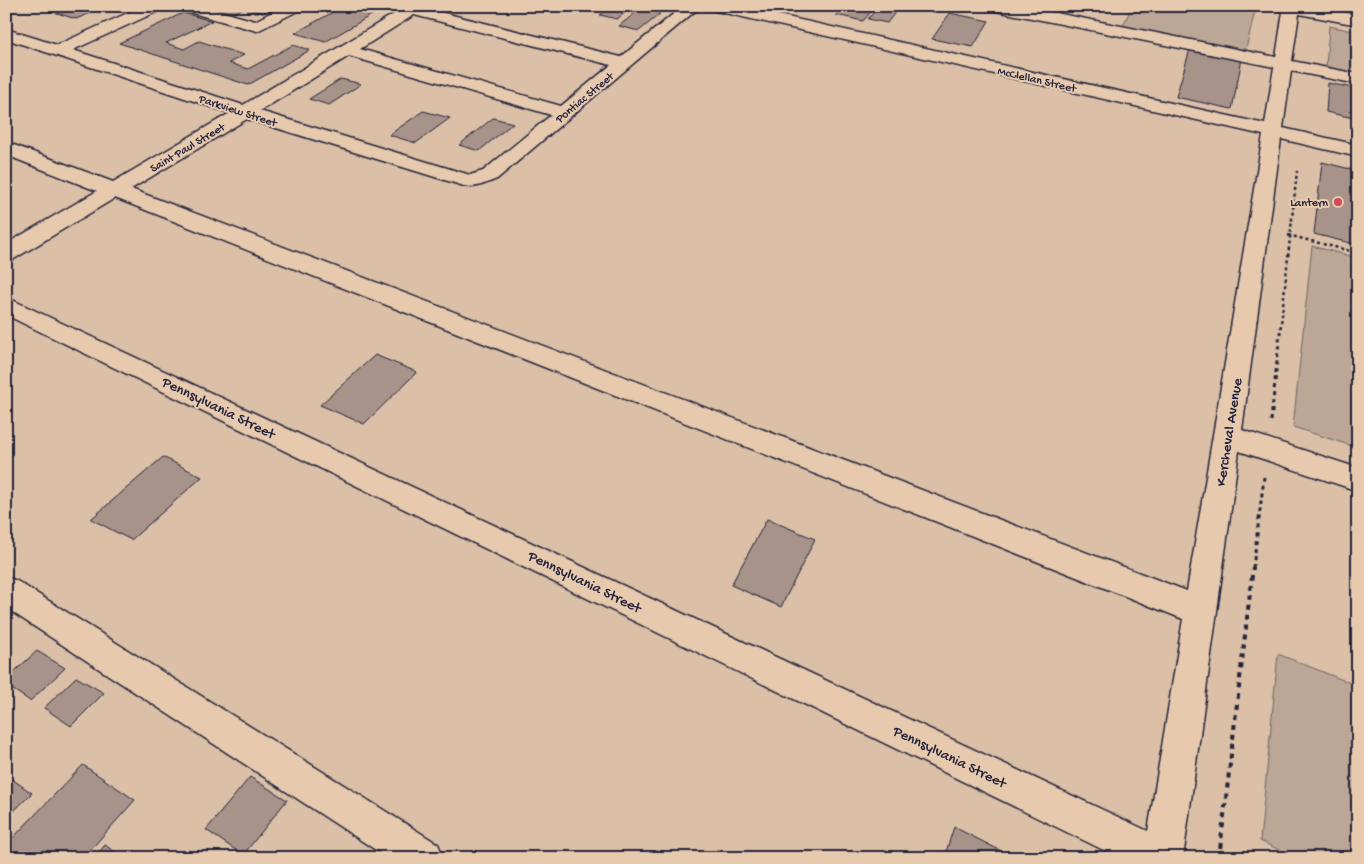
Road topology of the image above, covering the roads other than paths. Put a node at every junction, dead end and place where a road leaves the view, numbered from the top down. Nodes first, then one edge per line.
1 (157, 6) edge
2 (184, 6) edge
3 (296, 6) edge
4 (693, 6) edge
5 (716, 6) edge
6 (996, 6) edge
7 (1289, 7) edge
8 (415, 8) edge
9 (1358, 20) edge
10 (6, 34) edge
11 (347, 50) junction
12 (58, 51) junction
13 (624, 63) junction
14 (1283, 64) junction
15 (1358, 79) edge
16 (245, 112) junction
17 (564, 113) junction
18 (1273, 132) junction
19 (6, 148) edge
20 (1358, 151) edge
21 (471, 182) joint
22 (113, 191) junction
23 (6, 254) edge
24 (6, 305) edge
25 (1227, 436) junction
26 (1358, 480) edge
27 (6, 591) edge
28 (1200, 611) junction
29 (424, 858) edge
30 (1163, 858) edge

1 - 12 street
2 - 3 street
4 - 13 street, Pontiac Street
5 - 18 street, McClellan Street
6 - 14 street
7 - 9 street
7 - 14 street, Kercheval Avenue
8 - 11 street, Saint Paul Street
8 - 13 street
10 - 12 street, Parkview Street
11 - 16 street, Saint Paul Street
11 - 17 street
12 - 16 street, Parkview Street
13 - 17 street, Pontiac Street
14 - 15 street
14 - 18 street, Kercheval Avenue
16 - 21 street, Parkview Street
16 - 22 street, Saint Paul Street
17 - 21 street, Pontiac Street
18 - 20 street, McClellan Street
18 - 25 street, Kercheval Avenue
19 - 22 street
22 - 23 street, Saint Paul Street
22 - 28 street
24 - 30 street, Pennsylvania Street
25 - 26 street
25 - 28 street, Kercheval Avenue
27 - 29 street
28 - 30 street, Kercheval Avenue

